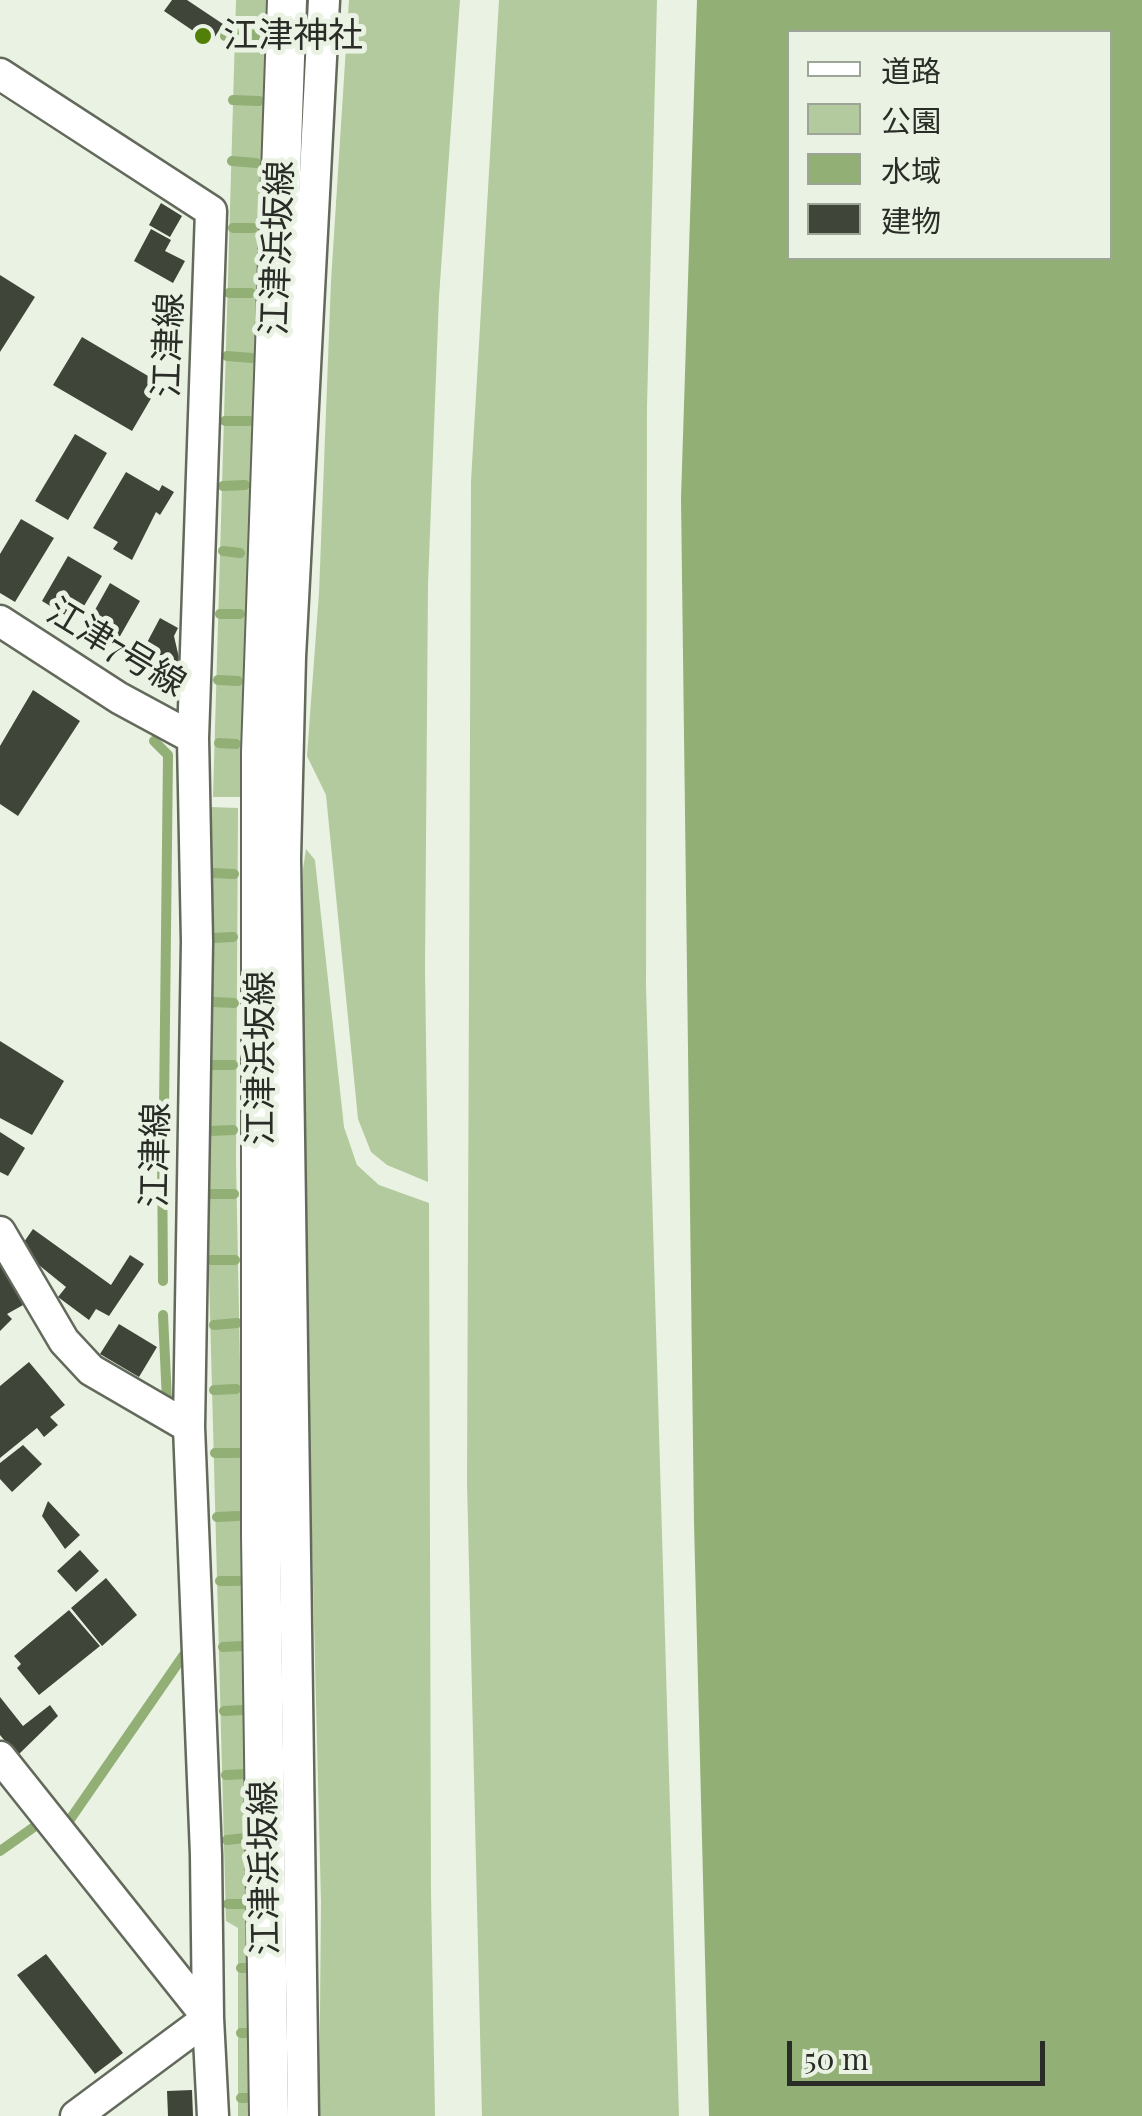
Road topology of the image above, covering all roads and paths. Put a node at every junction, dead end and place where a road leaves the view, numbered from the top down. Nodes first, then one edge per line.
1 (287, 0) edge
2 (324, 0) edge
3 (0, 74) edge
4 (0, 621) edge
5 (193, 738) junction
6 (0, 1232) edge
7 (189, 1427) junction
8 (0, 1757) edge
9 (208, 2018) junction
10 (76, 2116) edge
11 (212, 2116) edge
12 (269, 2116) edge
13 (303, 2116) edge

1 - 12 street, 江津浜坂線
2 - 13 street
3 - 5 street, 江津線
4 - 5 street, 江津7号線
5 - 7 street, 江津線
6 - 7 street
7 - 9 street, 江津線
8 - 9 street
9 - 10 street
9 - 11 street, 江津線

